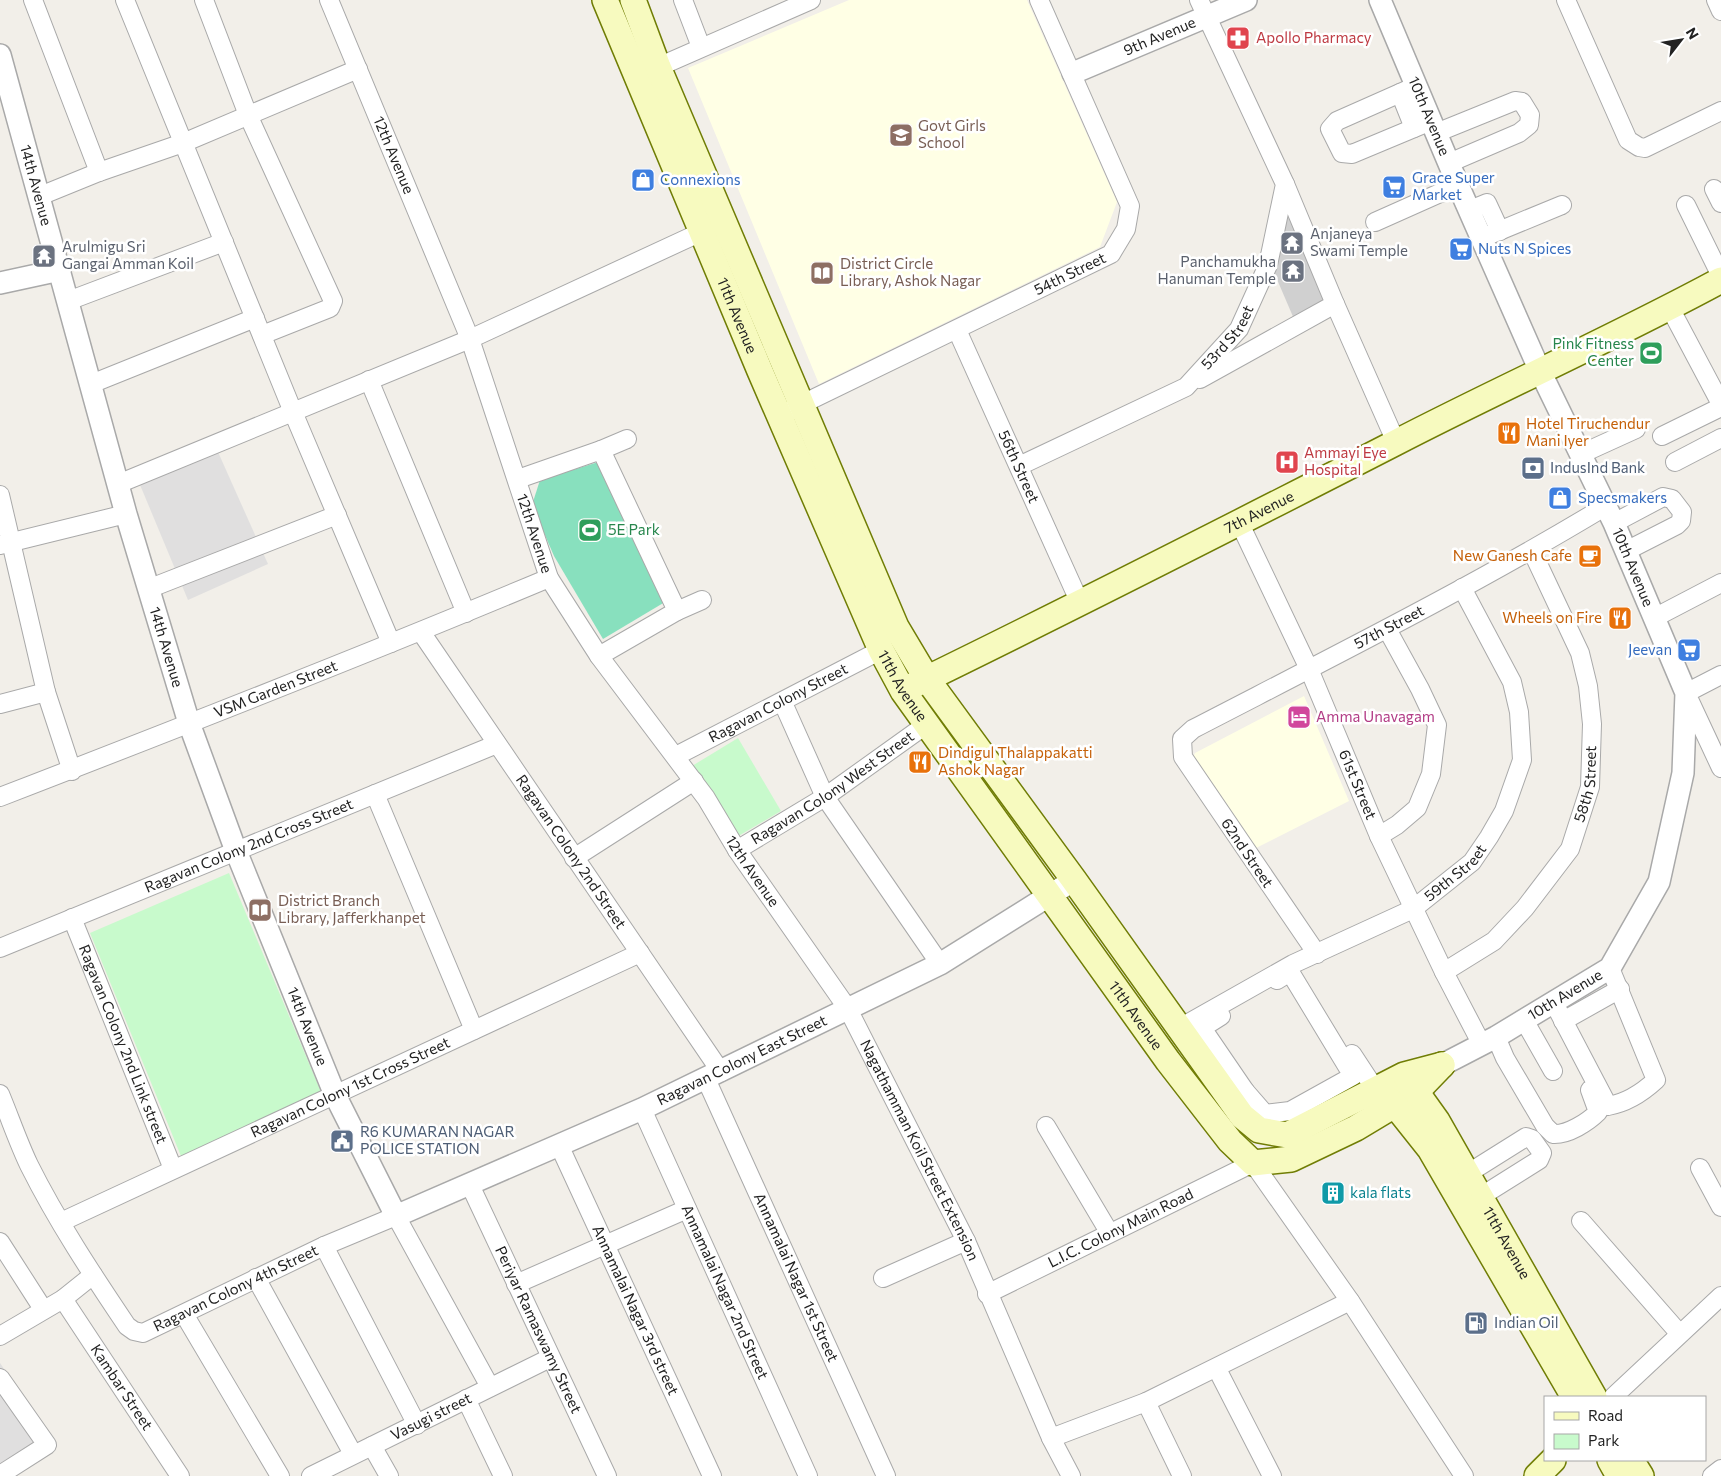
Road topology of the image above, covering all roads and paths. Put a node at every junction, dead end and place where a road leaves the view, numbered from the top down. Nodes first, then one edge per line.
1 (33, 0) edge
2 (125, 0) edge
3 (204, 0) edge
4 (329, 0) edge
5 (605, 0) edge
6 (633, 0) edge
7 (683, 0) edge
8 (809, 0) edge
9 (1040, 0) edge
10 (1246, 0) edge
11 (1380, 0) edge
12 (1566, 0) edge
13 (1716, 0) edge
14 (1202, 8) edge
15 (1721, 11) edge
16 (701, 48) junction
17 (0, 55) edge
18 (358, 69) junction
19 (648, 71) junction
20 (1073, 73) junction
21 (1408, 90) junction
22 (1721, 111) edge
23 (248, 115) junction
24 (1427, 127) junction
25 (183, 143) junction
26 (1449, 163) junction
27 (99, 172) junction
28 (1285, 184) junction
29 (1458, 185) junction
30 (40, 196) junction
31 (1562, 205) dead end
32 (1686, 205) dead end
33 (724, 221) junction
34 (1375, 222) dead end
35 (701, 232) junction
36 (1491, 234) junction
37 (224, 242) junction
38 (60, 270) junction
39 (1721, 276) edge
40 (1721, 280) edge
41 (0, 283) edge
42 (68, 301) junction
43 (1335, 304) junction
44 (1670, 308) junction
45 (255, 318) junction
46 (956, 330) junction
47 (262, 336) junction
48 (470, 338) junction
49 (1540, 371) junction
50 (369, 380) junction
51 (91, 384) junction
52 (1186, 386) junction
53 (801, 405) junction
54 (1721, 405) edge
55 (293, 412) junction
56 (779, 416) junction
57 (1636, 429) dead end
58 (1662, 436) dead end
59 (1721, 438) edge
60 (627, 439) dead end
61 (1396, 442) junction
62 (601, 450) junction
63 (1581, 454) junction
64 (1675, 462) dead end
65 (1020, 466) junction
66 (518, 479) junction
67 (118, 484) junction
68 (0, 495) edge
69 (126, 514) junction
70 (1610, 514) junction
71 (337, 516) junction
72 (1240, 524) junction
73 (5, 544) edge
74 (1532, 551) junction
75 (1626, 551) junction
76 (550, 578) junction
77 (1721, 583) edge
78 (1462, 588) junction
79 (148, 589) junction
80 (702, 600) dead end
81 (1080, 603) junction
82 (677, 611) junction
83 (466, 613) junction
84 (1654, 618) junction
85 (1387, 629) junction
86 (421, 632) junction
87 (391, 643) junction
88 (881, 650) junction
89 (599, 656) junction
90 (1309, 669) junction
91 (1721, 675) edge
92 (927, 679) junction
93 (903, 690) junction
94 (46, 692) junction
95 (1686, 693) junction
96 (783, 703) junction
97 (0, 704) edge
98 (189, 723) junction
99 (927, 724) junction
100 (497, 744) junction
101 (1181, 750) joint
102 (676, 756) junction
103 (1721, 768) edge
104 (72, 771) junction
105 (694, 781) junction
106 (375, 794) junction
107 (0, 796) edge
108 (825, 797) junction
109 (1379, 836) junction
110 (737, 850) junction
111 (236, 851) junction
112 (574, 858) junction
113 (1074, 880) junction
114 (1050, 898) junction
115 (1413, 909) junction
116 (72, 918) junction
117 (0, 948) edge
118 (640, 953) junction
119 (1317, 954) junction
120 (940, 964) junction
121 (1294, 964) junction
122 (1610, 968) junction
123 (1444, 972) junction
124 (1620, 989) junction
125 (848, 1009) junction
126 (1559, 1012) junction
127 (1524, 1020) junction
128 (1178, 1029) junction
129 (474, 1030) junction
130 (1489, 1040) junction
131 (1442, 1065) joint
132 (1579, 1070) dead end
133 (1553, 1072) dead end
134 (713, 1075) junction
135 (1410, 1084) junction
136 (1375, 1089) junction
137 (0, 1094) edge
138 (336, 1095) junction
139 (1238, 1096) junction
140 (1395, 1105) junction
141 (642, 1109) junction
142 (1046, 1126) dead end
143 (558, 1145) junction
144 (1254, 1163) junction
145 (1700, 1168) dead end
146 (173, 1169) junction
147 (1470, 1172) junction
148 (470, 1184) junction
149 (1484, 1194) junction
150 (1721, 1207) edge
151 (688, 1209) junction
152 (396, 1216) junction
153 (1581, 1221) dead end
154 (61, 1222) junction
155 (1109, 1232) junction
156 (966, 1241) junction
157 (0, 1242) edge
158 (324, 1246) junction
159 (604, 1246) junction
160 (93, 1275) junction
161 (256, 1278) junction
162 (883, 1278) dead end
163 (516, 1284) junction
164 (987, 1294) junction
165 (1721, 1296) edge
166 (63, 1299) junction
167 (1350, 1301) junction
168 (43, 1309) junction
169 (184, 1314) junction
170 (1679, 1333) junction
171 (0, 1336) edge
172 (550, 1358) junction
173 (1217, 1369) junction
174 (0, 1378) edge
175 (490, 1388) junction
176 (1573, 1396) edge
177 (1593, 1396) edge
178 (1615, 1396) edge
179 (466, 1399) junction
180 (1146, 1402) junction
181 (417, 1425) junction
182 (1051, 1438) junction
183 (372, 1446) junction
184 (353, 1454) junction
185 (1552, 1461) edge
186 (1611, 1461) edge
187 (1632, 1461) edge
188 (1721, 1469) edge
189 (0, 1475) edge
190 (180, 1476) edge
191 (280, 1476) edge
192 (311, 1476) edge
193 (389, 1476) edge
194 (503, 1476) edge
195 (607, 1476) edge
196 (712, 1476) edge
197 (808, 1476) edge
198 (886, 1476) edge
199 (1071, 1476) edge
200 (1182, 1476) edge
201 (1272, 1476) edge
202 (1464, 1476) edge
203 (1537, 1476) edge
204 (1620, 1476) edge
205 (1641, 1476) edge
206 (1712, 1476) edge

1 - 27 street
2 - 25 street
3 - 23 street
4 - 18 street, 12th Avenue
5 - 19 main road, 11th Avenue
6 - 19 main road, 11th Avenue
7 - 16 street
8 - 16 street
9 - 20 street, 54th Street
10 - 14 street, 9th Avenue
11 - 21 street, 10th Avenue
12 - 22 street
13 - 15 street
14 - 20 street, 9th Avenue
14 - 28 street
16 - 19 street
17 - 30 street, 14th Avenue
18 - 23 street
18 - 48 street, 12th Avenue
19 - 33 main road, 11th Avenue
19 - 35 main road, 11th Avenue
20 - 46 street, 54th Street
21 - 24 street, 10th Avenue
21 - 24 street
23 - 25 street
23 - 47 street
24 - 26 street, 10th Avenue
24 - 26 street
25 - 27 street
25 - 37 street
26 - 29 street, 10th Avenue
27 - 30 street
28 - 43 street
28 - 52 street, 53rd Street
29 - 34 street
29 - 36 street, 10th Avenue
30 - 38 street, 14th Avenue
31 - 36 street
32 - 39 street
33 - 35 street
33 - 53 main road, 11th Avenue
35 - 48 street
35 - 56 main road, 11th Avenue
36 - 49 street, 10th Avenue
37 - 42 street
37 - 45 street
38 - 41 street
38 - 42 street, 14th Avenue
40 - 44 main road, 7th Avenue
42 - 51 street, 14th Avenue
43 - 52 street
43 - 61 street
44 - 49 main road, 7th Avenue
44 - 54 street
45 - 47 street
45 - 51 street
46 - 53 street, 54th Street
46 - 65 street, 56th Street
47 - 55 street
48 - 50 street
48 - 66 street, 12th Avenue
49 - 61 main road, 7th Avenue
49 - 63 street, 10th Avenue
50 - 55 street
50 - 83 street
51 - 67 street, 14th Avenue
52 - 65 street, 53rd Street
53 - 56 street, 54th Street
53 - 92 main road, 11th Avenue
54 - 58 street
55 - 67 street
55 - 71 street
56 - 88 main road, 11th Avenue
57 - 63 street
59 - 64 street
60 - 62 street
61 - 72 main road, 7th Avenue
62 - 66 street
62 - 82 street
63 - 70 street, 10th Avenue
65 - 81 street, 56th Street
66 - 76 street, 12th Avenue
67 - 69 street, 14th Avenue
68 - 73 street
69 - 73 street
69 - 79 street, 14th Avenue
70 - 74 street, 57th Street
70 - 75 street, 10th Avenue
70 - 75 street, 57th Street
71 - 79 street
71 - 87 street
72 - 81 main road, 7th Avenue
72 - 90 street, 61st Street
73 - 94 street
74 - 78 street, 57th Street
74 - 123 street, 58th Street
75 - 84 street, 10th Avenue
76 - 83 street, VSM Garden Street
76 - 89 street, 12th Avenue
77 - 84 street
78 - 85 street, 57th Street
78 - 115 street, 59th Street
79 - 98 street, 14th Avenue
80 - 82 street
81 - 92 main road, 7th Avenue
82 - 89 street
83 - 86 street, VSM Garden Street
84 - 95 street, 10th Avenue
85 - 90 street, 57th Street
85 - 109 street
86 - 87 street, VSM Garden Street
86 - 100 street, Ragavan Colony 2nd Street
87 - 98 street, VSM Garden Street
88 - 93 main road, 11th Avenue
88 - 96 street, Ragavan Colony Street
89 - 102 street, 12th Avenue
90 - 101 street, 57th Street
90 - 109 street, 61st Street
91 - 95 street
92 - 93 main road, 7th Avenue
92 - 113 main road, 11th Avenue
93 - 99 main road, 11th Avenue
94 - 97 street
94 - 104 street
95 - 103 street
95 - 122 street, 10th Avenue
96 - 102 street, Ragavan Colony Street
96 - 108 street
98 - 104 street, VSM Garden Street
98 - 111 street, 14th Avenue
99 - 108 street, Ragavan Colony West Street
99 - 114 main road, 11th Avenue
100 - 106 street, Ragavan Colony 2nd Cross Street
100 - 112 street, Ragavan Colony 2nd Street
101 - 119 street, 62nd Street
102 - 105 street, 12th Avenue
104 - 107 street, VSM Garden Street
105 - 110 street, 12th Avenue
105 - 112 street
106 - 111 street, Ragavan Colony 2nd Cross Street
106 - 129 street
108 - 110 street, Ragavan Colony West Street
108 - 120 street
109 - 115 street, 61st Street
110 - 125 street, 12th Avenue
111 - 116 street, Ragavan Colony 2nd Cross Street
111 - 138 street, 14th Avenue
112 - 118 street, Ragavan Colony 2nd Street
113 - 114 street, Ragavan Colony East Street
113 - 128 main road, 11th Avenue
114 - 120 street, Ragavan Colony East Street
114 - 144 main road, 11th Avenue
115 - 119 street, 59th Street
115 - 123 street, 61st Street
116 - 117 street, Ragavan Colony 2nd Cross Street
116 - 146 street, Ragavan Colony 2nd Link street
118 - 129 street, Ragavan Colony 1st Cross Street
118 - 134 street, Ragavan Colony 2nd Street
119 - 121 street, 59th Street
120 - 125 street, Ragavan Colony East Street
121 - 128 street, 59th Street
121 - 136 street
122 - 124 street
122 - 126 street, 10th Avenue
123 - 130 street, 61st Street
124 - 126 street
124 - 126 street
125 - 134 street, Ragavan Colony East Street
125 - 156 street, Nagathamman Koil Street Extension
126 - 127 street, 10th Avenue
127 - 130 street, 10th Avenue
127 - 133 street
128 - 139 main road, 11th Avenue
129 - 138 street, Ragavan Colony 1st Cross Street
130 - 131 street, 10th Avenue
130 - 132 street, 61st Street
131 - 135 main road, 11th Avenue
134 - 141 street, Ragavan Colony East Street
134 - 198 street, Annamalai Nagar 1st Street
135 - 136 main road, 11th Avenue
135 - 140 main road, 11th Avenue
135 - 147 main road, 11th Avenue
136 - 139 main road, 11th Avenue
136 - 140 main road, 11th Avenue
137 - 154 street, Ragavan Colony 4th Street
138 - 146 street, Ragavan Colony 1st Cross Street
138 - 152 street, 14th Avenue
139 - 139 street
140 - 144 main road, 11th Avenue
140 - 176 main road, 11th Avenue
141 - 143 street, Ragavan Colony East Street
141 - 151 street, Annamalai Nagar 2nd Street
142 - 155 street
143 - 148 street, Ragavan Colony East Street
143 - 159 street, Annamalai Nagar 3rd street
144 - 155 street, L.I.C. Colony Main Road
144 - 167 street
145 - 150 street
146 - 154 street, Ragavan Colony 1st Cross Street
147 - 149 main road, 11th Avenue
147 - 149 street
148 - 152 street, Ragavan Colony East Street
148 - 163 street, Periyar Ramaswamy Street
149 - 177 main road, 11th Avenue
151 - 159 street
151 - 197 street, Annamalai Nagar 2nd Street
152 - 158 street, Ragavan Colony 4th Street
152 - 175 street
153 - 170 street
154 - 160 street, Ragavan Colony 4th Street
155 - 164 street, L.I.C. Colony Main Road
156 - 162 street
156 - 164 street, Nagathamman Koil Street Extension
157 - 168 street
158 - 161 street, Ragavan Colony 4th Street
158 - 181 street
159 - 163 street
159 - 196 street, Annamalai Nagar 3rd street
160 - 166 street
160 - 169 street, Ragavan Colony 4th Street
161 - 169 street, Ragavan Colony 4th Street
161 - 184 street
163 - 172 street, Periyar Ramaswamy Street
164 - 182 street, Nagathamman Koil Street Extension
165 - 170 street
166 - 168 street
166 - 190 street, Kambar Street
167 - 173 street
167 - 202 street
168 - 171 street
169 - 191 street
170 - 178 street
172 - 175 street, Vasugi street
172 - 195 street, Periyar Ramaswamy Street
173 - 180 street
173 - 201 street
174 - 189 street
175 - 179 street, Vasugi street
179 - 181 street, Vasugi street
179 - 194 street
180 - 182 street
180 - 200 street
181 - 183 street, Vasugi street
182 - 199 street, Nagathamman Koil Street Extension
183 - 184 street, Vasugi street
183 - 193 street
184 - 192 street, Vasugi street
185 - 203 main road
186 - 204 main road
187 - 205 main road
188 - 206 street

